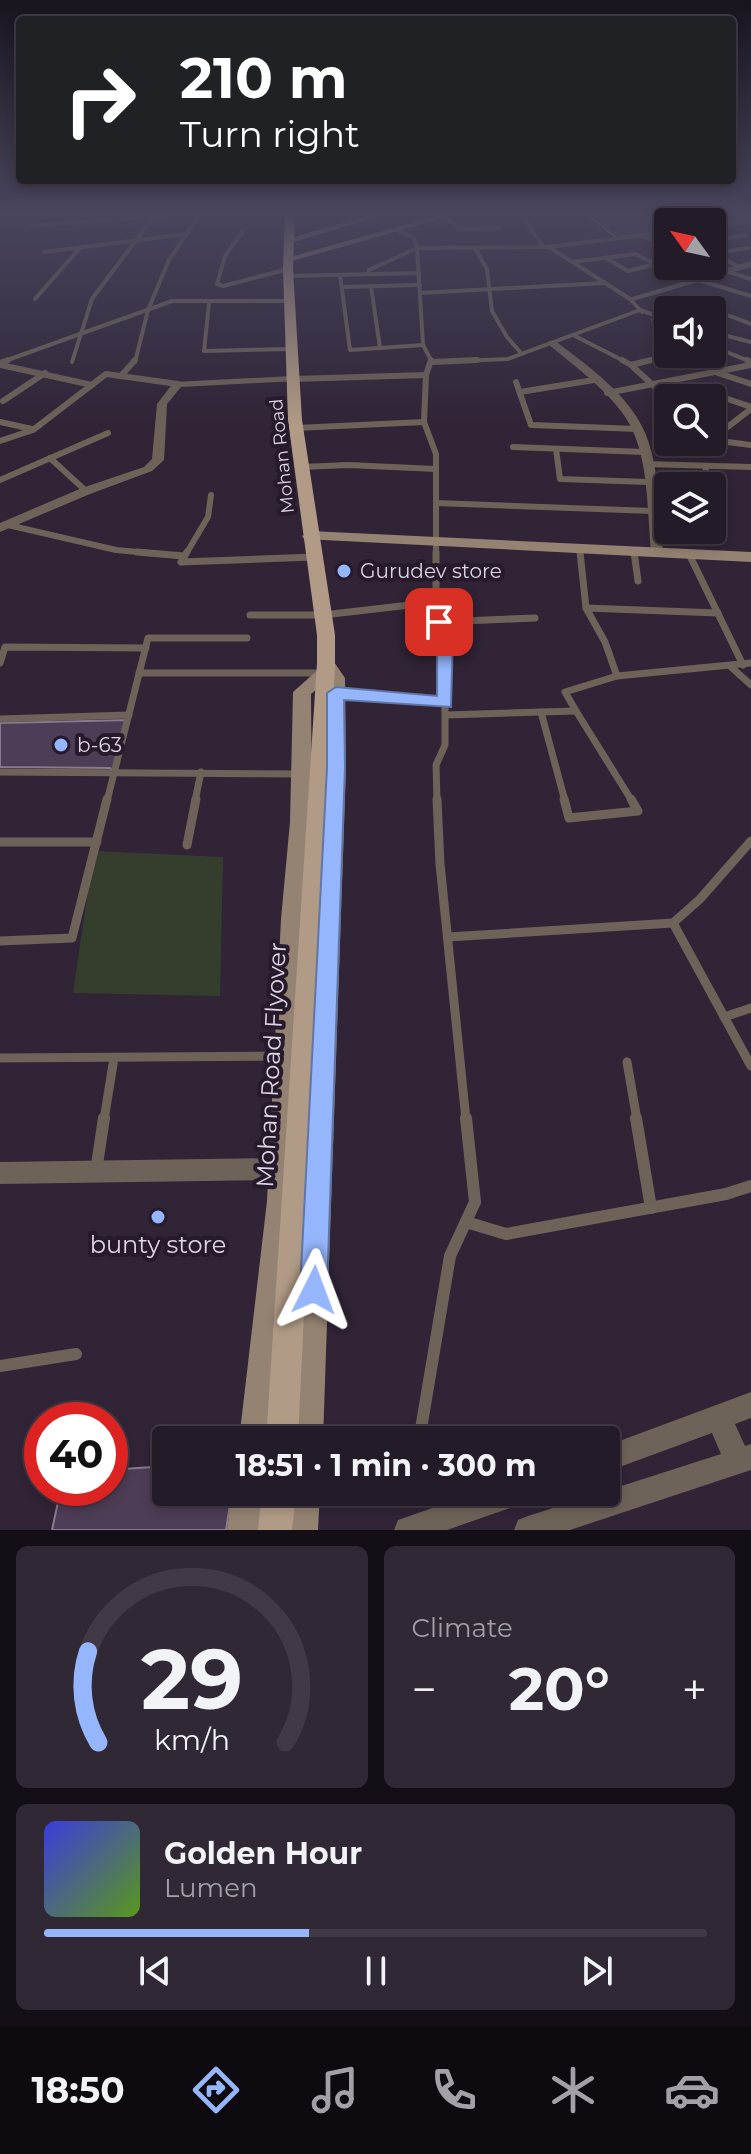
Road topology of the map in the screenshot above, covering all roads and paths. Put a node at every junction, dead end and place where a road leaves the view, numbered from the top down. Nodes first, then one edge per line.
1 (48, 284) edge
2 (103, 284) edge
3 (159, 284) edge
4 (288, 284) edge
5 (488, 284) edge
6 (581, 284) edge
7 (606, 284) edge
8 (682, 284) edge
9 (713, 284) edge
10 (420, 285) joint
11 (371, 286) junction
12 (342, 287) joint
13 (489, 290) junction
14 (420, 293) junction
15 (751, 296) edge
16 (35, 299) dead end
17 (630, 299) junction
18 (289, 301) junction
19 (209, 303) junction
20 (148, 310) junction
21 (640, 310) junction
22 (654, 315) edge
23 (726, 315) edge
24 (654, 318) edge
25 (751, 324) edge
26 (573, 335) junction
27 (79, 336) junction
28 (726, 336) edge
29 (751, 342) edge
30 (552, 343) junction
31 (423, 345) junction
32 (380, 348) junction
33 (292, 349) junction
34 (726, 352) edge
35 (522, 354) junction
36 (654, 360) edge
37 (72, 362) dead end
38 (432, 362) junction
39 (751, 363) edge
40 (0, 364) edge
41 (631, 365) junction
42 (715, 372) junction
43 (45, 373) junction
44 (426, 375) junction
45 (121, 376) junction
46 (293, 379) junction
47 (594, 380) junction
48 (516, 382) dead end
49 (178, 384) junction
50 (652, 384) junction
51 (751, 384) edge
52 (92, 385) junction
53 (520, 392) junction
54 (607, 393) junction
55 (726, 399) edge
56 (3, 401) dead end
57 (751, 408) edge
58 (0, 422) edge
59 (424, 422) junction
60 (296, 428) junction
61 (638, 429) junction
62 (726, 429) edge
63 (33, 430) junction
64 (108, 433) dead end
65 (0, 441) edge
66 (726, 442) edge
67 (751, 445) edge
68 (513, 447) dead end
69 (556, 449) junction
70 (50, 458) junction
71 (645, 458) junction
72 (705, 466) junction
73 (300, 467) junction
74 (751, 467) edge
75 (436, 469) junction
76 (706, 472) edge
77 (0, 480) edge
78 (648, 482) junction
79 (86, 491) junction
80 (211, 495) dead end
81 (436, 503) junction
82 (652, 511) junction
83 (4, 526) edge
84 (310, 536) junction
85 (435, 542) junction
86 (580, 549) junction
87 (634, 551) junction
88 (657, 552) junction
89 (689, 554) junction
90 (184, 556) junction
91 (315, 557) junction
92 (749, 560) edge
93 (638, 581) dead end
94 (436, 602) junction
95 (586, 608) junction
96 (718, 613) junction
97 (250, 615) dead end
98 (323, 615) junction
99 (535, 618) dead end
100 (439, 622) junction
101 (247, 638) dead end
102 (146, 648) junction
103 (0, 663) edge
104 (747, 664) edge
105 (731, 667) junction
106 (139, 673) junction
107 (617, 676) junction
108 (328, 681) junction
109 (751, 685) edge
110 (445, 703) junction
111 (576, 711) junction
112 (541, 712) junction
113 (129, 715) junction
114 (446, 715) junction
115 (0, 719) edge
116 (0, 772) edge
117 (114, 772) junction
118 (201, 772) junction
119 (301, 774) junction
120 (751, 841) edge
121 (0, 842) edge
122 (97, 842) junction
123 (187, 845) dead end
124 (673, 923) junction
125 (448, 937) junction
126 (0, 941) edge
127 (751, 1008) edge
128 (724, 1017) junction
129 (286, 1056) junction
130 (0, 1058) edge
131 (114, 1058) junction
132 (627, 1062) dead end
133 (751, 1066) edge
134 (281, 1169) junction
135 (96, 1171) junction
136 (0, 1173) edge
137 (751, 1186) edge
138 (651, 1208) junction
139 (466, 1222) junction
140 (76, 1354) dead end
141 (0, 1366) edge
142 (751, 1405) edge
143 (718, 1417) junction
144 (257, 1426) edge
145 (283, 1426) edge
146 (308, 1426) edge
147 (422, 1426) edge
148 (620, 1454) edge
149 (745, 1459) edge
150 (247, 1506) edge
151 (278, 1506) edge
152 (302, 1506) edge
153 (477, 1506) edge
154 (244, 1530) edge
155 (275, 1530) edge
156 (301, 1530) edge
157 (408, 1530) edge
158 (528, 1530) edge

1 - 16 lane
2 - 27 lane
3 - 20 lane
4 - 18 main road, Mohan Road
5 - 13 lane
6 - 13 lane
7 - 17 lane
8 - 17 street
9 - 15 lane
10 - 11 lane
10 - 14 lane
11 - 12 lane
11 - 32 lane
12 - 32 lane
13 - 14 lane
13 - 35 lane
14 - 31 lane
17 - 21 lane
18 - 19 lane
18 - 33 main road, Mohan Road
19 - 20 lane
19 - 33 lane
20 - 27 lane
20 - 45 lane
21 - 22 lane
21 - 24 lane
21 - 26 lane
23 - 25 lane
26 - 30 lane
26 - 41 lane
27 - 37 lane
27 - 40 lane
28 - 29 lane
30 - 35 lane
30 - 47 street
31 - 32 lane
31 - 38 lane
33 - 46 main road, Mohan Road
34 - 39 lane
35 - 38 lane
36 - 41 lane
38 - 44 lane
39 - 42 lane
40 - 43 lane
41 - 50 lane
42 - 50 lane
42 - 51 lane
43 - 52 lane
43 - 56 lane
44 - 46 lane
44 - 59 lane
45 - 49 lane
45 - 52 lane
46 - 49 street
46 - 60 main road, Mohan Road
47 - 53 lane
47 - 54 street
48 - 53 lane
49 - 79 street
50 - 54 lane
52 - 63 lane
53 - 61 lane
54 - 61 street
55 - 57 lane
57 - 62 lane
58 - 63 lane
59 - 60 lane
59 - 75 lane
60 - 73 main road, Mohan Road
61 - 71 street
63 - 65 lane
64 - 70 lane
66 - 67 lane
68 - 69 lane
69 - 71 lane
69 - 78 lane
70 - 77 lane
70 - 79 lane
71 - 72 lane
71 - 78 street
72 - 74 lane
72 - 76 lane
73 - 75 lane
73 - 84 main road, Mohan Road
75 - 81 lane
78 - 82 street
79 - 83 street
80 - 90 lane
81 - 82 lane
81 - 85 lane
82 - 88 street
83 - 90 lane
84 - 85 street
84 - 91 main road, Mohan Road
85 - 86 street
85 - 94 lane
86 - 87 street
86 - 95 lane
87 - 88 street
87 - 93 lane
88 - 89 street
89 - 92 street
89 - 96 lane
90 - 91 lane
91 - 98 main road, Mohan Road
94 - 98 lane
94 - 100 lane
95 - 96 lane
95 - 107 lane
96 - 104 lane
97 - 98 lane
98 - 108 main road, Mohan Road
99 - 100 lane
100 - 110 lane
101 - 102 lane
102 - 103 lane
102 - 106 lane
104 - 105 lane
105 - 107 lane
105 - 109 lane
106 - 108 lane
106 - 113 lane
107 - 111 lane
108 - 110 lane
108 - 119 street
108 - 145 main road, Mohan Road Flyover
108 - 146 street
110 - 114 lane
111 - 112 lane
111 - 112 lane
112 - 114 lane
113 - 115 lane
113 - 117 lane
114 - 125 lane
116 - 117 lane
117 - 118 lane
117 - 122 lane
118 - 119 lane
118 - 123 lane
119 - 129 street
120 - 124 lane
121 - 122 lane
122 - 126 lane
124 - 125 lane
124 - 128 lane
125 - 139 lane
127 - 128 lane
128 - 133 lane
129 - 131 lane
129 - 134 street
130 - 131 lane
131 - 135 lane
132 - 138 lane
134 - 135 street
134 - 144 street
135 - 136 street
137 - 138 lane
138 - 139 lane
139 - 147 lane
140 - 141 lane
142 - 143 street
143 - 148 street
143 - 149 street
149 - 158 street
150 - 154 street
151 - 155 main road
152 - 156 street
153 - 157 street

